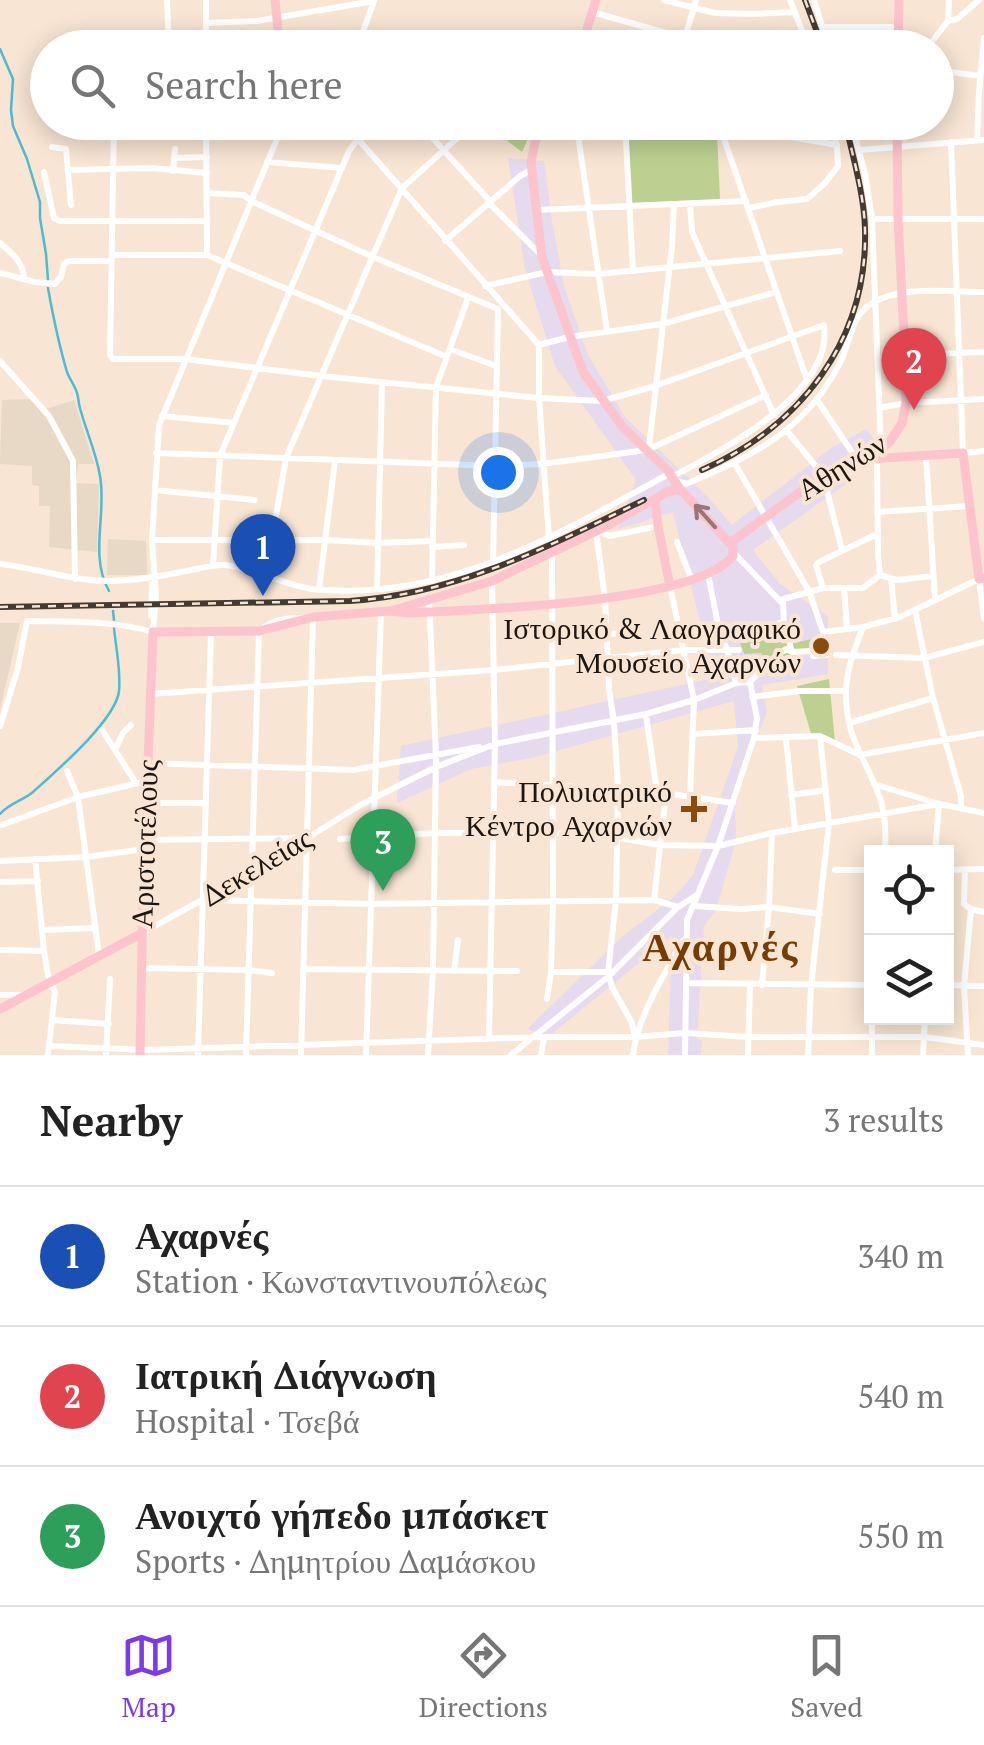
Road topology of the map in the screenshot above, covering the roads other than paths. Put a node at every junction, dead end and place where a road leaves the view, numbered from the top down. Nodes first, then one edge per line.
1 (167, 0) edge
2 (206, 0) edge
3 (275, 0) edge
4 (374, 0) edge
5 (596, 0) edge
6 (664, 0) edge
7 (790, 0) edge
8 (814, 0) edge
9 (899, 0) edge
10 (949, 0) edge
11 (979, 0) edge
12 (695, 4) edge
13 (592, 12) junction
14 (795, 12) junction
15 (276, 18) junction
16 (948, 20) junction
17 (206, 23) junction
18 (823, 27) junction
19 (898, 27) joint
20 (168, 30) edge
21 (207, 30) edge
22 (278, 30) edge
23 (364, 30) edge
24 (586, 30) edge
25 (642, 30) edge
26 (688, 30) edge
27 (802, 30) edge
28 (824, 30) edge
29 (940, 30) edge
30 (984, 38) edge
31 (954, 72) edge
32 (982, 75) edge
33 (114, 140) edge
34 (206, 140) edge
35 (276, 140) edge
36 (357, 140) edge
37 (359, 140) edge
38 (434, 140) edge
39 (456, 140) edge
40 (535, 140) edge
41 (578, 140) edge
42 (626, 140) edge
43 (726, 140) edge
44 (809, 140) edge
45 (835, 140) edge
46 (856, 140) edge
47 (896, 140) edge
48 (981, 140) edge
49 (951, 142) junction
50 (837, 145) junction
51 (52, 147) dead end
52 (896, 147) junction
53 (858, 150) junction
54 (444, 151) junction
55 (206, 157) junction
56 (267, 162) junction
57 (114, 168) junction
58 (342, 168) junction
59 (68, 170) junction
60 (532, 170) junction
61 (173, 171) junction
62 (44, 172) dead end
63 (207, 173) junction
64 (402, 188) junction
65 (207, 193) junction
66 (251, 201) junction
67 (71, 204) dead end
68 (489, 204) junction
69 (674, 204) junction
70 (690, 204) junction
71 (748, 204) junction
72 (630, 206) junction
73 (587, 209) junction
74 (537, 210) junction
75 (898, 218) junction
76 (984, 218) edge
77 (954, 219) junction
78 (872, 220) junction
79 (114, 221) junction
80 (207, 221) junction
81 (317, 230) junction
82 (539, 232) junction
83 (526, 238) junction
84 (445, 240) junction
85 (0, 243) edge
86 (840, 251) dead end
87 (207, 255) junction
88 (373, 257) junction
89 (542, 257) junction
90 (113, 258) junction
91 (765, 259) junction
92 (226, 262) junction
93 (707, 264) junction
94 (670, 267) junction
95 (633, 271) junction
96 (0, 272) edge
97 (547, 272) junction
98 (598, 274) junction
99 (24, 278) junction
100 (484, 286) junction
101 (292, 290) junction
102 (776, 292) junction
103 (901, 292) junction
104 (957, 292) junction
105 (984, 292) edge
106 (468, 298) junction
107 (874, 301) junction
108 (726, 307) junction
109 (500, 308) junction
110 (348, 314) junction
111 (662, 324) junction
112 (607, 331) junction
113 (570, 336) junction
114 (792, 336) junction
115 (539, 345) junction
116 (747, 352) junction
117 (984, 352) edge
118 (448, 353) junction
119 (960, 353) junction
120 (905, 355) junction
121 (185, 359) junction
122 (0, 361) edge
123 (496, 366) junction
124 (257, 368) junction
125 (320, 376) junction
126 (806, 378) junction
127 (382, 382) junction
128 (655, 386) junction
129 (436, 388) junction
130 (496, 394) junction
131 (766, 395) junction
132 (539, 398) junction
133 (817, 400) junction
134 (962, 400) junction
135 (984, 400) edge
136 (602, 401) junction
137 (906, 402) junction
138 (878, 408) junction
139 (774, 415) junction
140 (162, 416) junction
141 (234, 423) junction
142 (787, 431) junction
143 (648, 449) junction
144 (984, 451) edge
145 (156, 453) junction
146 (884, 453) junction
147 (963, 453) junction
148 (220, 456) junction
149 (926, 456) junction
150 (286, 458) junction
151 (335, 461) junction
152 (858, 461) junction
153 (380, 462) junction
154 (434, 464) junction
155 (542, 464) junction
156 (735, 464) junction
157 (496, 466) junction
158 (823, 475) junction
159 (673, 480) junction
160 (156, 490) junction
161 (666, 493) junction
162 (218, 496) junction
163 (655, 499) junction
164 (254, 500) dead end
165 (969, 506) junction
166 (928, 510) junction
167 (877, 512) junction
168 (765, 517) junction
169 (984, 521) edge
170 (971, 523) junction
171 (658, 526) junction
172 (596, 531) junction
173 (877, 534) junction
174 (215, 539) junction
175 (273, 539) junction
176 (550, 539) junction
177 (152, 540) junction
178 (326, 540) junction
179 (676, 542) dead end
180 (378, 543) junction
181 (432, 544) junction
182 (464, 545) dead end
183 (732, 548) junction
184 (842, 550) junction
185 (552, 553) junction
186 (493, 563) junction
187 (0, 564) edge
188 (213, 566) junction
189 (266, 574) junction
190 (708, 574) junction
191 (880, 575) junction
192 (933, 576) junction
193 (153, 578) junction
194 (75, 579) junction
195 (892, 579) junction
196 (981, 579) edge
197 (692, 580) junction
198 (492, 581) junction
199 (432, 582) junction
200 (670, 586) junction
201 (823, 588) junction
202 (844, 588) junction
203 (377, 589) junction
204 (320, 590) junction
205 (809, 591) junction
206 (605, 598) junction
207 (429, 599) junction
208 (935, 599) junction
209 (780, 600) junction
210 (553, 605) junction
211 (493, 608) junction
212 (916, 610) junction
213 (385, 612) junction
214 (429, 612) junction
215 (314, 618) junction
216 (895, 619) junction
217 (984, 619) edge
218 (784, 622) junction
219 (863, 627) junction
220 (756, 629) dead end
221 (847, 629) junction
222 (153, 632) junction
223 (211, 632) junction
224 (259, 632) junction
225 (607, 634) junction
226 (626, 634) dead end
227 (984, 642) edge
228 (727, 649) junction
229 (684, 650) junction
230 (740, 650) dead end
231 (792, 652) junction
232 (826, 655) dead end
233 (836, 655) dead end
234 (853, 655) junction
235 (924, 658) junction
236 (608, 659) junction
237 (552, 664) junction
238 (494, 670) junction
239 (434, 673) junction
240 (379, 678) junction
241 (312, 682) junction
242 (736, 683) junction
243 (751, 684) junction
244 (258, 686) junction
245 (210, 690) junction
246 (845, 691) junction
247 (150, 694) junction
248 (752, 697) junction
249 (934, 698) junction
250 (694, 700) junction
251 (646, 714) junction
252 (614, 722) junction
253 (849, 723) junction
254 (130, 725) dead end
255 (0, 726) edge
256 (102, 730) dead end
257 (552, 732) junction
258 (984, 733) edge
259 (693, 734) junction
260 (755, 734) junction
261 (820, 736) junction
262 (786, 739) junction
263 (945, 740) junction
264 (495, 744) junction
265 (114, 751) junction
266 (858, 754) junction
267 (436, 756) junction
268 (148, 763) junction
269 (208, 766) junction
270 (255, 767) junction
271 (376, 767) junction
272 (436, 767) junction
273 (310, 770) junction
274 (67, 771) dead end
275 (147, 781) junction
276 (494, 782) junction
277 (136, 783) junction
278 (551, 784) junction
279 (874, 784) junction
280 (618, 790) junction
281 (826, 790) junction
282 (657, 792) junction
283 (666, 794) junction
284 (791, 795) junction
285 (690, 796) junction
286 (78, 797) junction
287 (374, 797) junction
288 (146, 803) junction
289 (206, 803) junction
290 (732, 803) junction
291 (939, 804) junction
292 (961, 808) junction
293 (984, 814) edge
294 (884, 815) junction
295 (828, 823) junction
296 (2, 825) dead end
297 (795, 829) junction
298 (435, 833) junction
299 (493, 833) junction
300 (552, 833) junction
301 (772, 834) junction
302 (374, 836) junction
303 (252, 838) junction
304 (307, 838) junction
305 (619, 838) junction
306 (205, 839) junction
307 (340, 839) dead end
308 (145, 844) junction
309 (660, 845) junction
310 (885, 845) edge
311 (936, 845) edge
312 (718, 846) junction
313 (86, 857) junction
314 (36, 859) junction
315 (0, 861) edge
316 (984, 869) edge
317 (835, 870) dead end
318 (864, 870) edge
319 (954, 870) edge
320 (966, 870) junction
321 (251, 873) junction
322 (38, 881) junction
323 (0, 882) edge
324 (698, 895) junction
325 (218, 896) junction
326 (203, 900) junction
327 (616, 900) junction
328 (654, 900) junction
329 (251, 901) junction
330 (306, 902) junction
331 (492, 903) junction
332 (372, 904) junction
333 (433, 904) junction
334 (552, 904) junction
335 (678, 906) junction
336 (694, 906) junction
337 (769, 908) junction
338 (971, 909) junction
339 (984, 912) edge
340 (820, 914) junction
341 (95, 928) junction
342 (42, 930) junction
343 (142, 933) junction
344 (686, 938) junction
345 (458, 940) dead end
346 (0, 950) edge
347 (44, 951) junction
348 (99, 956) junction
349 (141, 968) junction
350 (200, 969) junction
351 (249, 970) junction
352 (303, 970) junction
353 (368, 970) junction
354 (433, 970) junction
355 (454, 971) junction
356 (491, 971) junction
357 (517, 972) dead end
358 (551, 972) junction
359 (272, 973) dead end
360 (608, 974) junction
361 (110, 979) dead end
362 (51, 982) junction
363 (686, 984) junction
364 (750, 985) junction
365 (762, 985) junction
366 (864, 985) edge
367 (954, 985) edge
368 (811, 986) junction
369 (964, 986) junction
370 (984, 986) edge
371 (27, 994) junction
372 (0, 995) edge
373 (547, 999) dead end
374 (0, 1009) edge
375 (52, 1020) junction
376 (109, 1024) junction
377 (872, 1025) edge
378 (925, 1025) edge
379 (686, 1034) junction
380 (533, 1037) junction
381 (544, 1037) junction
382 (748, 1037) junction
383 (808, 1037) junction
384 (489, 1038) junction
385 (636, 1038) junction
386 (872, 1038) junction
387 (924, 1038) junction
388 (429, 1040) junction
389 (366, 1042) junction
390 (968, 1043) junction
391 (301, 1044) junction
392 (984, 1044) edge
393 (48, 1050) edge
394 (246, 1051) edge
395 (106, 1052) edge
396 (198, 1052) edge
397 (140, 1053) edge
398 (301, 1055) edge
399 (366, 1055) edge
400 (428, 1055) edge
401 (511, 1055) edge
402 (541, 1055) edge
403 (633, 1055) edge
404 (685, 1055) edge
405 (748, 1055) edge
406 (808, 1055) edge
407 (872, 1055) edge
408 (923, 1055) edge
409 (968, 1055) edge

1 - 20 street
2 - 17 street
3 - 15 main road
4 - 15 street
4 - 23 street
5 - 13 main road
6 - 12 street
7 - 14 street
8 - 18 street
9 - 19 main road
10 - 16 street
11 - 16 street
12 - 14 street
12 - 26 street
13 - 24 main road
13 - 25 street
14 - 27 street
15 - 17 street
15 - 22 main road
16 - 29 street
17 - 21 street
18 - 19 street
18 - 28 street
30 - 32 street
31 - 32 street
32 - 48 street
33 - 57 street
34 - 55 street
35 - 56 street
36 - 58 street
37 - 64 street
38 - 54 street
39 - 54 street
40 - 60 main road
41 - 73 street
42 - 72 street
43 - 71 street
44 - 50 street
45 - 50 street
46 - 53 street
47 - 52 main road, Αθηνών
48 - 49 street
49 - 52 street
49 - 77 street
50 - 71 street
51 - 59 street
52 - 53 street
52 - 75 main road, Αθηνών
53 - 78 street
54 - 64 street
54 - 68 street
55 - 61 street
55 - 63 street
56 - 58 street
56 - 66 street
57 - 59 street
57 - 61 street
57 - 79 street
58 - 81 street
59 - 67 street
60 - 68 street
60 - 74 main road
61 - 63 street
62 - 79 street
63 - 65 street
64 - 84 street
64 - 88 street
65 - 66 street
65 - 80 street
66 - 81 street
66 - 92 street
68 - 83 street
68 - 84 street
69 - 70 street
69 - 72 street
69 - 94 street
70 - 71 street
70 - 93 street
71 - 91 street
72 - 73 street
72 - 95 street
73 - 74 street
73 - 98 street
74 - 82 main road
75 - 77 street
75 - 78 street
75 - 103 main road, Αθηνών
76 - 77 street
77 - 104 street
78 - 107 street
79 - 80 street
79 - 90 street
80 - 87 street
81 - 88 street
81 - 101 street
82 - 83 main road
82 - 89 main road
83 - 89 street
84 - 100 street
85 - 99 street
86 - 91 street
87 - 90 street
87 - 92 street
88 - 106 street
88 - 110 street
89 - 97 main road
90 - 99 street
90 - 121 street
91 - 93 street
91 - 102 street
92 - 101 street
92 - 121 street
93 - 94 street
93 - 108 street
94 - 95 street
94 - 111 street
95 - 98 street
96 - 99 street
97 - 98 street
97 - 100 street
97 - 113 main road
98 - 112 street
100 - 109 street
101 - 110 street
101 - 124 street
102 - 108 street
102 - 114 street
103 - 104 street
103 - 107 street
103 - 120 main road, Αθηνών
104 - 105 street
104 - 119 street
106 - 109 street
106 - 118 street
107 - 133 street
107 - 138 street
108 - 111 street
108 - 116 street
109 - 115 street
109 - 123 street
110 - 118 street
110 - 125 street
111 - 112 street
111 - 128 street
112 - 113 street
113 - 115 street
113 - 136 main road
114 - 116 street
114 - 126 street
114 - 126 street
115 - 132 street
116 - 128 street
116 - 131 street
117 - 119 street
118 - 123 street
118 - 129 street
119 - 120 street
119 - 134 street
120 - 137 main road, Αθηνών
121 - 124 street
121 - 140 street
122 - 194 street
123 - 130 street
124 - 125 street
124 - 141 street
125 - 127 street
125 - 150 street
126 - 139 street
127 - 129 street
127 - 153 street
128 - 136 street
128 - 143 street
129 - 130 street
129 - 154 street
130 - 132 street
130 - 157 street
131 - 139 street
131 - 143 street
132 - 136 street
132 - 155 street
133 - 142 street
133 - 152 street
134 - 135 street
134 - 137 street
134 - 147 street
136 - 143 main road
137 - 138 street
137 - 146 main road, Αθηνών
138 - 146 street
139 - 159 street
140 - 141 street
140 - 145 street
141 - 148 street
142 - 156 street
142 - 158 street
143 - 155 street
143 - 159 main road
144 - 147 street
145 - 148 street
145 - 160 street
146 - 149 main road, Αθηνών
146 - 152 main road, Αθηνών
146 - 167 street
147 - 149 main road, Αθηνών
147 - 165 main road
148 - 150 street
148 - 162 street
149 - 166 street
150 - 151 street
150 - 175 street
151 - 153 street
151 - 178 street
152 - 158 main road, Αθηνών
153 - 154 street
153 - 180 street
154 - 157 street
154 - 181 street
155 - 157 street
155 - 176 street
156 - 159 street
156 - 168 street
157 - 186 street
158 - 168 main road, Αθηνών
158 - 184 street
159 - 161 main road
159 - 161 main road
159 - 176 street
183 -> 159 main road
160 - 162 street
160 - 177 street
161 - 163 main road
162 - 164 street
162 - 174 street
163 - 171 main road
163 - 172 main road
165 - 166 street
165 - 170 main road
166 - 167 street
166 - 192 street
167 - 173 street
168 - 183 main road, Αθηνών
168 - 205 street
169 - 170 street
170 - 196 main road
171 - 172 street
171 - 200 main road
172 - 185 main road
172 - 206 street
173 - 184 street
173 - 191 street
174 - 175 street
174 - 177 street
174 - 188 street
175 - 178 street
175 - 189 street
176 - 186 street
177 - 193 street
178 - 180 street
178 - 204 street
179 - 197 street
180 - 181 street
180 - 203 street
181 - 182 street
181 - 199 street
183 - 190 main road, Αθηνών
183 - 209 street
184 - 201 street
185 - 198 main road
185 - 210 street
186 - 199 street
187 - 194 street
188 - 189 street
188 - 193 street
189 - 204 street
190 - 197 main road, Αθηνών
190 - 228 street
191 - 195 street
191 - 202 street
192 - 195 street
192 - 208 street
193 - 194 street
193 - 222 street
195 - 216 street
196 - 208 street
196 - 217 street
197 - 200 main road, Αθηνών
198 - 207 main road
198 - 211 street
199 - 203 street
200 - 206 main road, Αθηνών
200 - 229 street
201 - 202 street
201 - 205 street
202 - 221 street
203 - 204 street
205 - 209 street
205 - 221 street
206 - 210 main road, Αθηνών
206 - 225 street
207 - 213 main road
207 - 214 street
208 - 212 street
209 - 218 street
210 - 211 main road, Αθηνών
210 - 237 street
211 - 214 main road, Αθηνών
211 - 238 street
212 - 216 street
212 - 235 street
213 - 214 main road, Αθηνών
213 - 215 main road
213 - 240 street
214 - 239 street
215 - 224 main road
215 - 241 street
216 - 219 street
218 - 220 street
218 - 231 street
219 - 221 street
219 - 234 street
222 - 223 main road
222 - 247 main road, Αριστοτέλους
222 - 255 street
223 - 224 main road
223 - 245 street
224 - 244 street
225 - 226 street
225 - 236 street
227 - 235 street
228 - 229 street
228 - 230 street
228 - 242 street
229 - 236 street
229 - 250 street
231 - 232 street
231 - 243 street
233 - 234 street
234 - 235 street
234 - 246 street
235 - 249 street
236 - 237 street
236 - 252 street
237 - 238 street
237 - 257 street
238 - 239 street
238 - 264 street
239 - 240 street
239 - 267 street
240 - 241 street
240 - 271 street
241 - 244 street
241 - 273 street
242 - 243 street, Δεκελείας
242 - 250 street, Δεκελείας
243 - 248 street
244 - 245 street
244 - 270 street
245 - 247 street
245 - 269 street
246 - 248 street
246 - 253 street
247 - 268 main road, Αριστοτέλους
248 - 260 street
249 - 253 street
249 - 263 street
250 - 251 street, Δεκελείας
250 - 259 street
251 - 252 street, Δεκελείας
251 - 282 street
252 - 257 street, Δεκελείας
252 - 280 street
253 - 266 street
254 - 265 street
256 - 265 street
257 - 264 street, Δεκελείας
257 - 278 street
258 - 263 street
259 - 260 street
259 - 285 street
260 - 262 street
260 - 290 street
261 - 262 street
261 - 266 street
261 - 281 street
262 - 284 street
263 - 266 street
263 - 292 street
264 - 267 street
264 - 272 street, Δεκελείας
264 - 276 street
265 - 277 street
266 - 279 street
267 - 271 street
267 - 272 street
268 - 269 street
268 - 275 main road, Αριστοτέλους
269 - 270 street
269 - 289 street
270 - 273 street
270 - 303 street
271 - 273 street
271 - 287 street
272 - 287 street, Δεκελείας
272 - 298 street
273 - 304 street
274 - 286 street
275 - 277 street
275 - 288 main road, Αριστοτέλους
276 - 278 street
276 - 299 street
277 - 286 street
278 - 280 street
278 - 300 street
279 - 291 street
279 - 294 street
280 - 282 street
280 - 305 street
281 - 284 street
281 - 295 street
282 - 283 street
283 - 285 street
283 - 309 street
284 - 297 street
285 - 290 street
286 - 296 street
286 - 313 street
287 - 302 street
287 - 304 street, Δεκελείας
288 - 289 street
288 - 308 main road, Αριστοτέλους
289 - 306 street
290 - 312 street
291 - 292 street
291 - 294 street
291 - 311 street
292 - 293 street
294 - 295 street
294 - 310 street
295 - 297 street
295 - 340 street
297 - 301 street
298 - 299 street
298 - 302 street
298 - 333 street
299 - 300 street
299 - 331 street
300 - 305 street
300 - 334 street
301 - 312 street
301 - 337 street
302 - 307 street
302 - 332 street
303 - 304 street
303 - 306 street
303 - 321 street
304 - 321 street, Δεκελείας
304 - 330 street
305 - 309 street
305 - 327 street
306 - 308 street
306 - 326 street
308 - 313 street
308 - 343 main road, Αριστοτέλους
309 - 312 street
309 - 328 street
312 - 324 street
313 - 314 street
313 - 341 street
314 - 315 street
314 - 322 street
316 - 320 street
317 - 318 street
319 - 320 street
320 - 338 street
321 - 325 street, Δεκελείας
321 - 329 street
322 - 323 street
322 - 342 street
324 - 335 street
324 - 336 street
325 - 326 street, Δεκελείας
325 - 329 street
326 - 343 street, Δεκελείας
326 - 350 street
327 - 328 street
327 - 334 street
327 - 360 street
328 - 335 street
329 - 330 street
329 - 351 street
330 - 332 street
330 - 352 street
331 - 333 street
331 - 334 street
331 - 356 street
332 - 333 street
332 - 353 street
333 - 354 street
334 - 358 street
335 - 360 street
336 - 337 street
336 - 344 street
337 - 340 street
337 - 365 street
338 - 339 street
338 - 369 street
340 - 368 street
341 - 342 street
341 - 348 street
342 - 347 street
343 - 348 main road, Δεκελείας
343 - 349 main road, Αριστοτέλους
344 - 363 street
344 - 385 street
345 - 355 street
346 - 347 street
347 - 362 street
348 - 362 main road, Δεκελείας
349 - 350 street
349 - 397 main road, Αριστοτέλους
350 - 351 street
350 - 396 street
351 - 359 street
351 - 394 street
352 - 353 street
352 - 391 street
353 - 354 street
353 - 389 street
354 - 355 street
354 - 388 street
355 - 356 street
356 - 357 street
356 - 384 street
358 - 360 street
358 - 373 street
360 - 380 street
360 - 385 street
361 - 376 street
362 - 371 main road, Δεκελείας
362 - 375 street
363 - 364 street
363 - 379 street
364 - 365 street
364 - 382 street
365 - 368 street
366 - 368 street
367 - 369 street
368 - 383 street
369 - 370 street
369 - 390 street
371 - 372 street
371 - 374 main road, Δεκελείας
375 - 376 street
375 - 393 street
376 - 395 street
377 - 386 street
378 - 387 street
379 - 382 street
379 - 385 street
379 - 404 street
380 - 381 street
380 - 384 street
380 - 401 street
381 - 385 street
381 - 402 street
382 - 383 street
382 - 405 street
383 - 386 street
383 - 406 street
384 - 388 street
385 - 403 street
386 - 387 street
386 - 407 street
387 - 390 street
387 - 408 street
388 - 389 street
388 - 400 street
389 - 391 street
389 - 399 street
390 - 392 street
390 - 409 street
391 - 394 street
391 - 398 street
393 - 395 street
394 - 396 street
395 - 397 street
396 - 397 street

